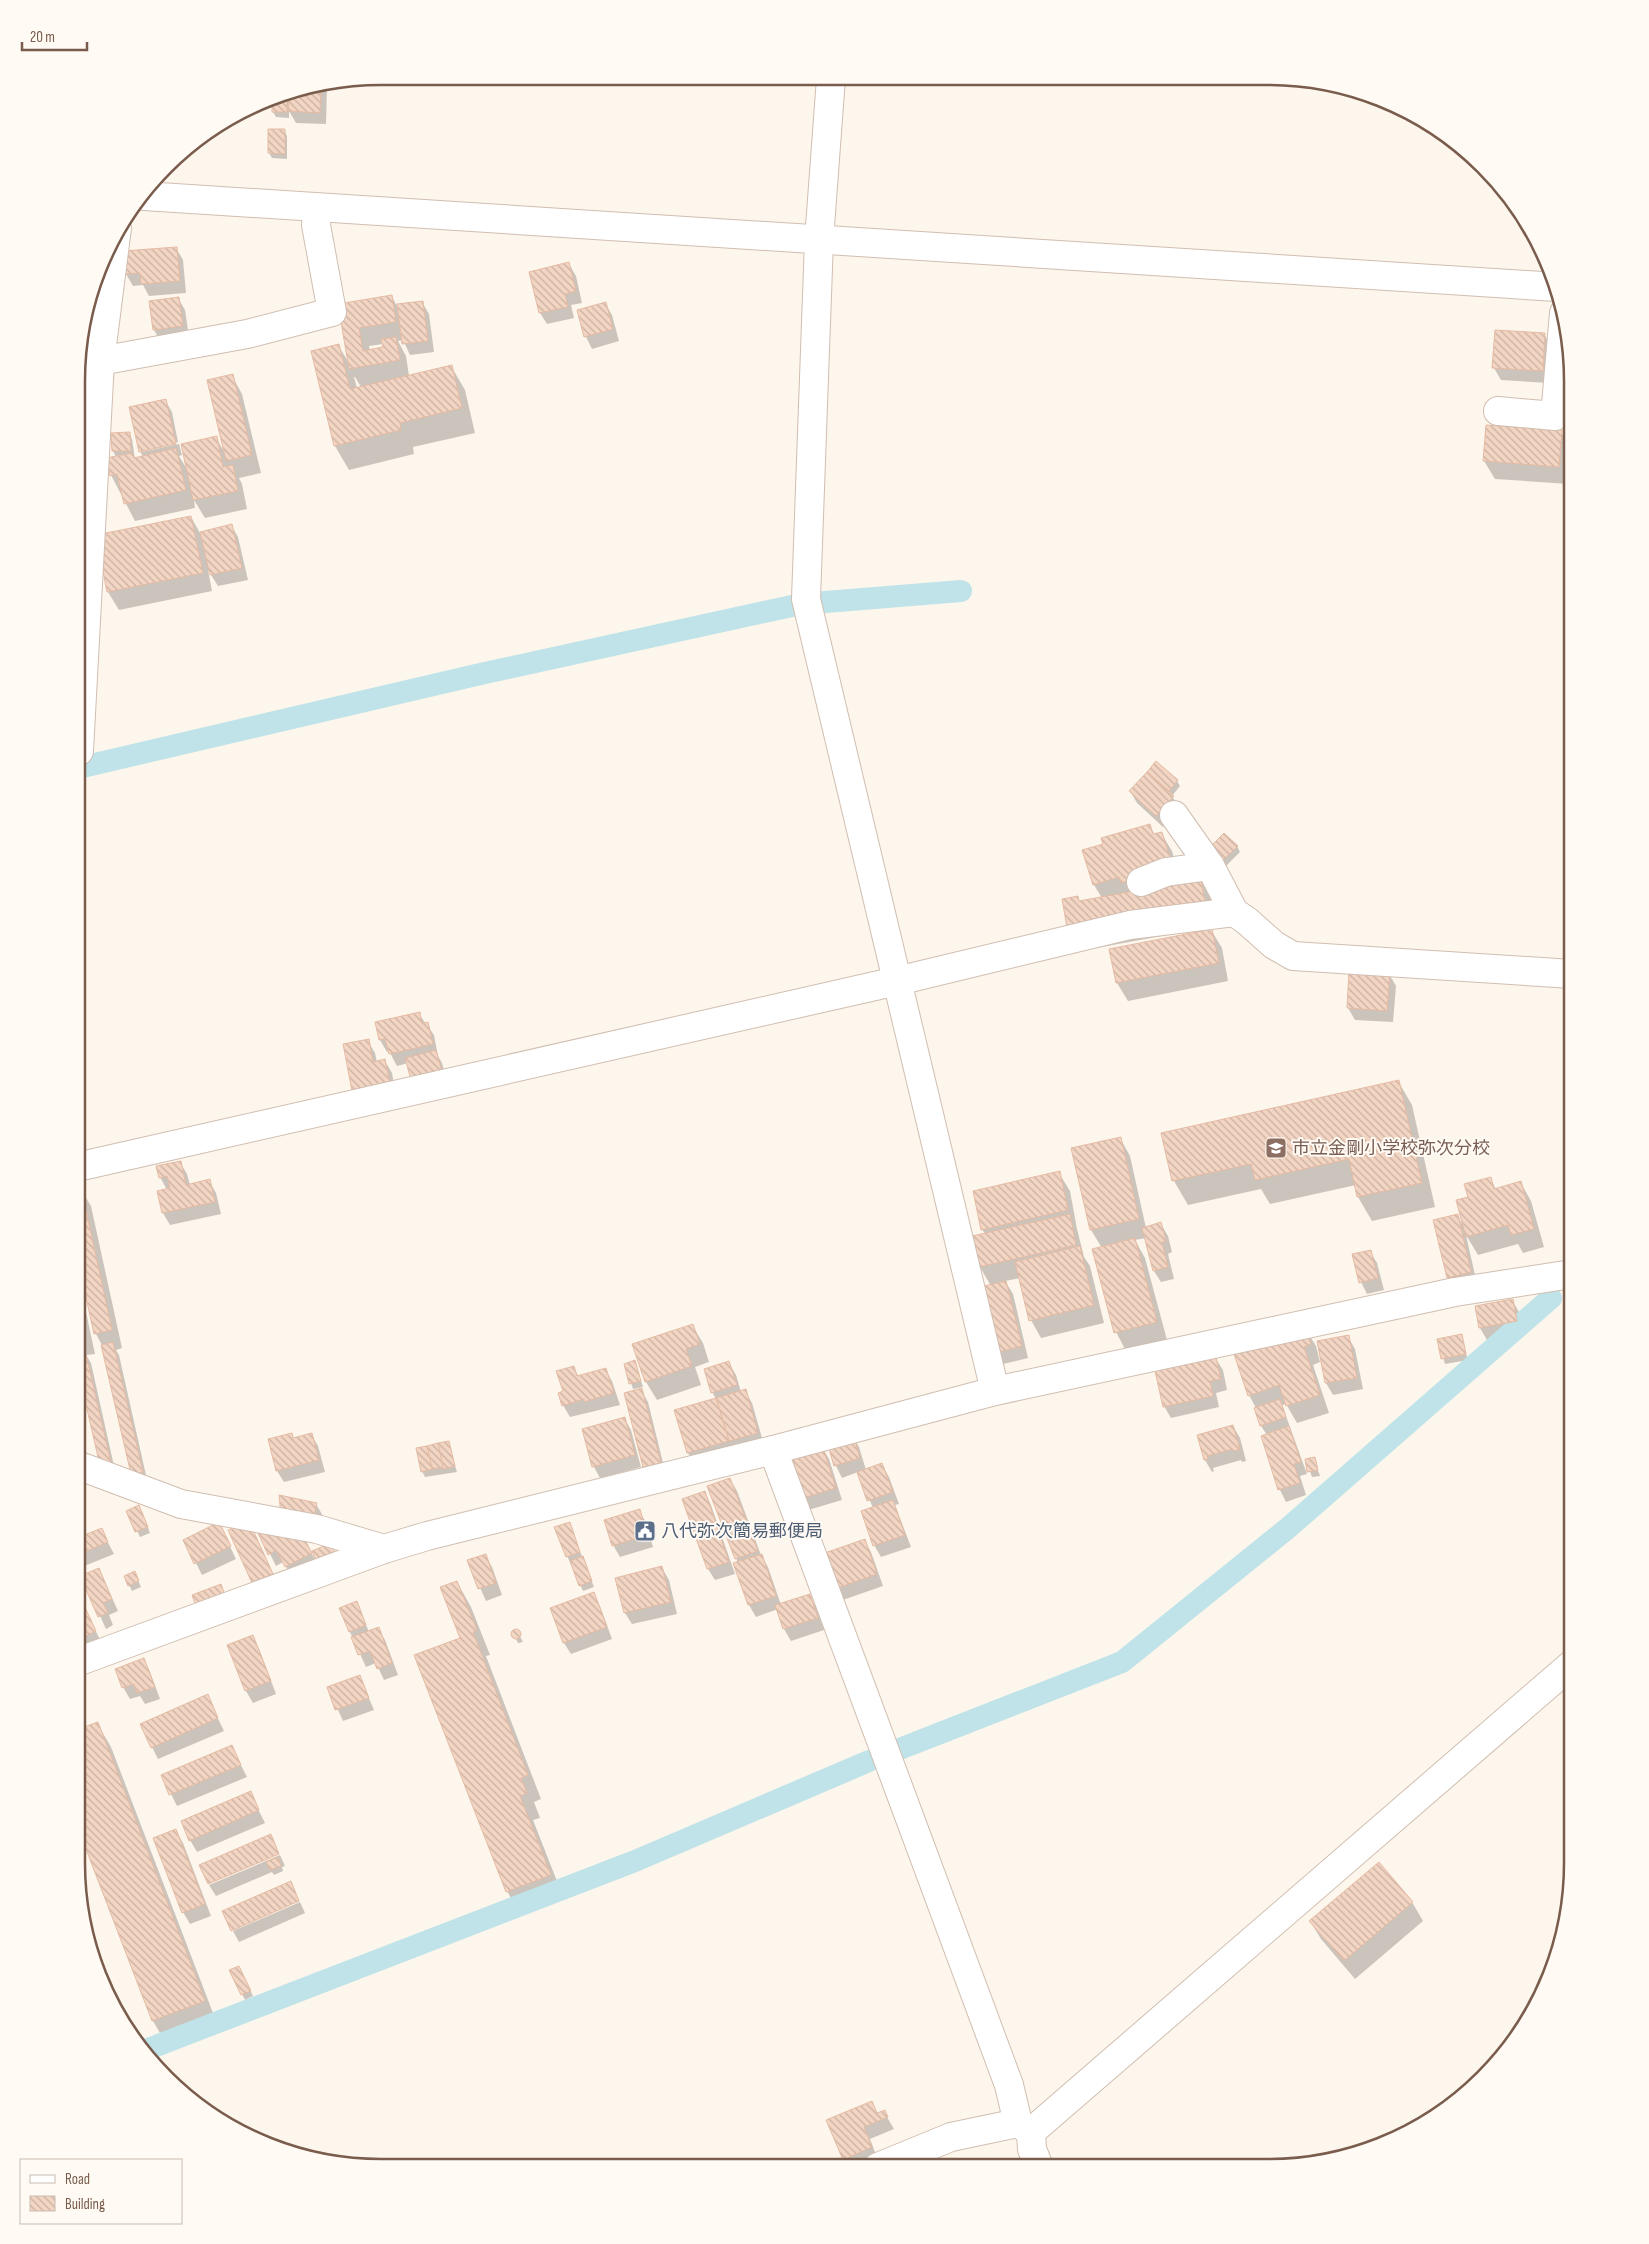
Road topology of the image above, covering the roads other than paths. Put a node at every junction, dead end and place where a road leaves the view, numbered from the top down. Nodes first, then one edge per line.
1 (830, 85) edge
2 (150, 196) edge
3 (317, 208) junction
4 (819, 240) junction
5 (115, 253) edge
6 (1548, 287) edge
7 (1561, 344) edge
8 (100, 361) junction
9 (1498, 411) dead end
10 (85, 640) edge
11 (1174, 814) dead end
12 (1210, 866) junction
13 (1142, 882) dead end
14 (1234, 912) junction
15 (1564, 973) edge
16 (897, 981) junction
17 (85, 1165) edge
18 (1564, 1275) edge
19 (995, 1391) junction
20 (773, 1450) junction
21 (85, 1468) edge
22 (384, 1548) junction
23 (85, 1659) edge
24 (1564, 1671) edge
25 (1025, 2128) junction
26 (897, 2159) edge
27 (1036, 2159) edge

1 - 4 street
2 - 3 street
3 - 4 street
3 - 8 street
4 - 6 street
4 - 16 street
5 - 8 street
7 - 9 street
8 - 10 street
11 - 12 street
12 - 13 street
12 - 14 street
14 - 15 street
14 - 16 street
16 - 17 street
16 - 19 street
18 - 19 street
19 - 20 street
20 - 22 street
20 - 25 street
21 - 22 street
22 - 23 street
24 - 25 street
25 - 26 street
25 - 27 street

